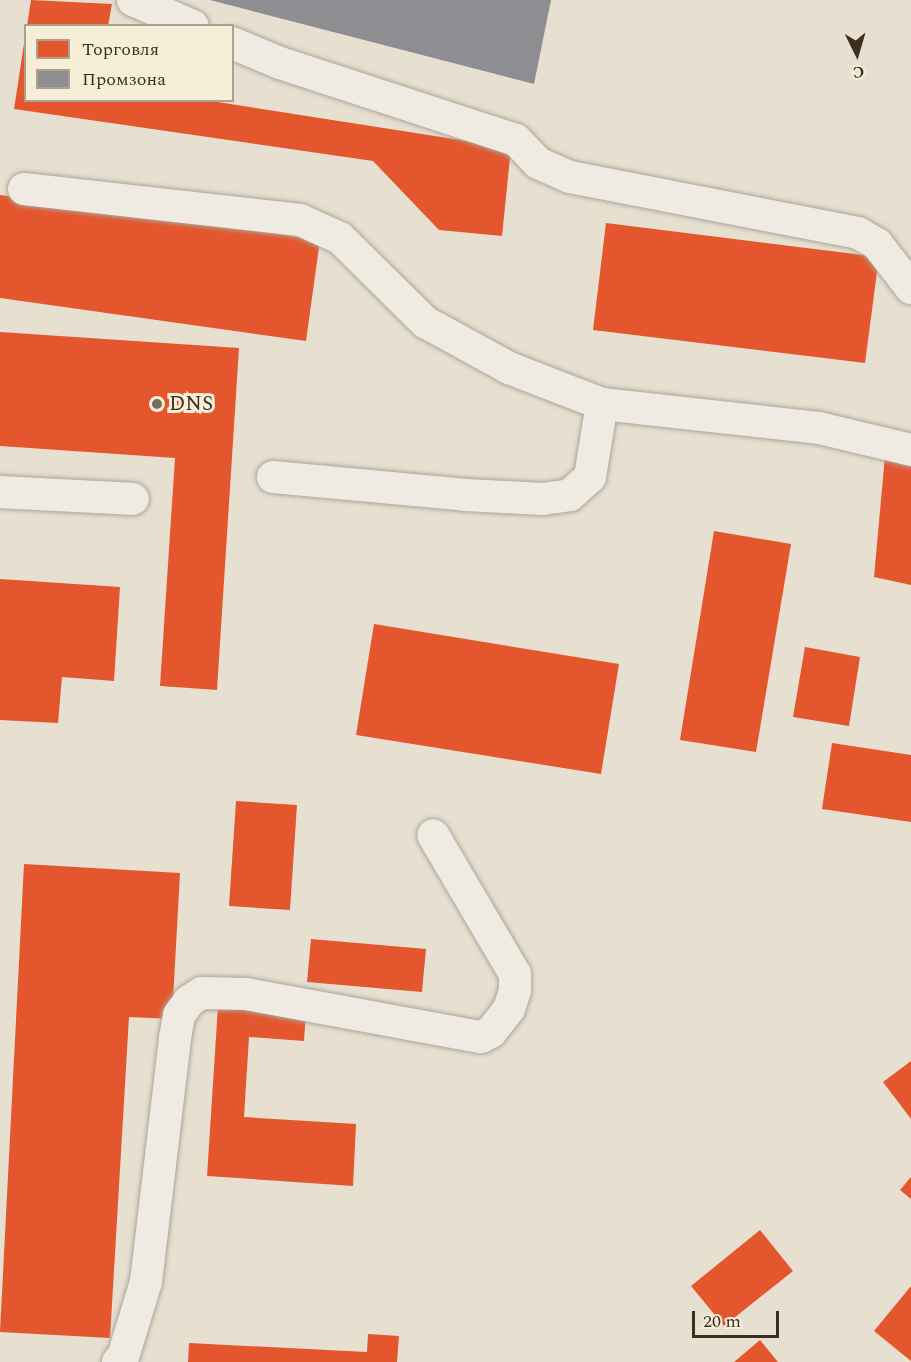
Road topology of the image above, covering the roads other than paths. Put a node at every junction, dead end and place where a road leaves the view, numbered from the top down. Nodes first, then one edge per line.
1 (133, 0) edge
2 (188, 24) edge
3 (234, 44) edge
4 (24, 189) dead end
5 (911, 288) edge
6 (602, 404) junction
7 (911, 450) edge
8 (273, 477) dead end
9 (0, 492) edge
10 (133, 500) dead end
11 (433, 835) dead end
12 (117, 1362) edge

1 - 2 lane
3 - 5 lane
4 - 6 lane
6 - 7 lane
6 - 8 lane
9 - 10 lane
11 - 12 lane

